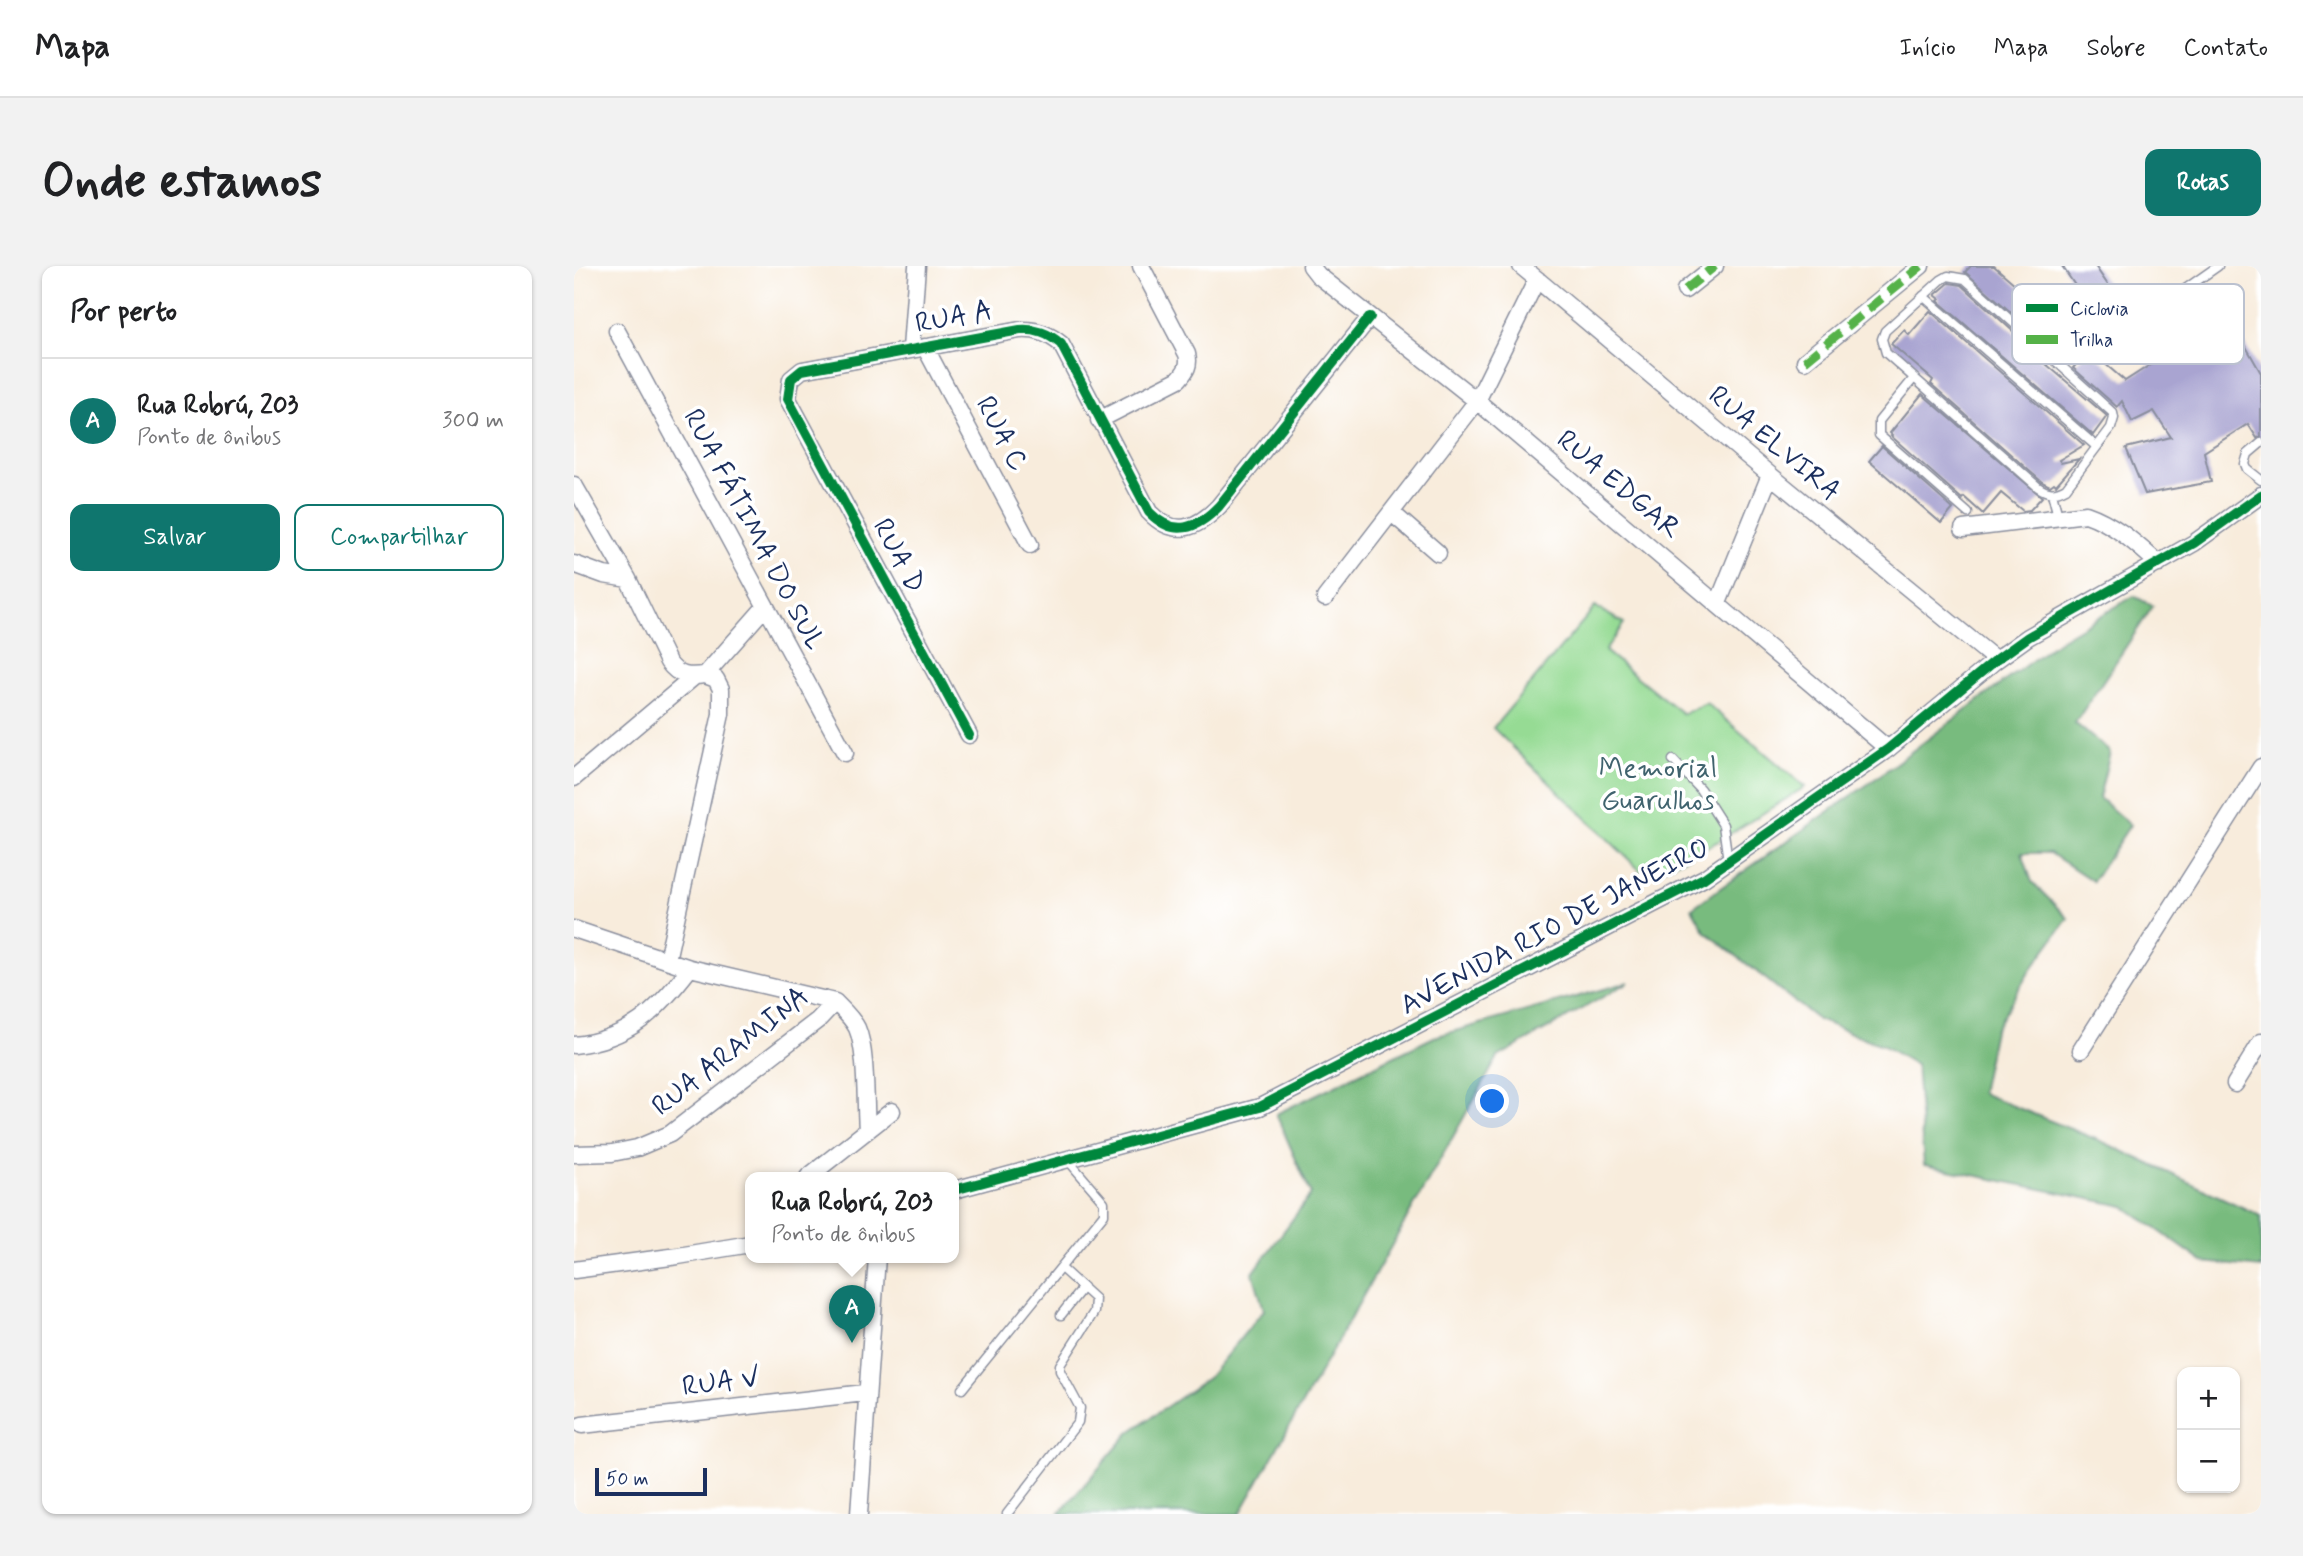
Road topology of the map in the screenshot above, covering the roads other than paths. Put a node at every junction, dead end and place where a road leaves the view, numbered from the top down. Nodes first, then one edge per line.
1 (917, 266) edge
2 (1141, 266) edge
3 (1311, 266) edge
4 (1521, 266) edge
5 (1715, 266) edge
6 (1921, 266) edge
7 (2218, 266) edge
8 (1537, 279) junction
9 (2192, 284) edge
10 (1685, 290) dead end
11 (1923, 296) junction
12 (1370, 317) junction
13 (2012, 321) edge
14 (617, 331) dead end
15 (918, 348) junction
16 (1805, 360) dead end
17 (2061, 364) edge
18 (1914, 378) junction
19 (788, 399) joint
20 (1476, 401) junction
21 (1099, 420) junction
22 (2261, 443) edge
23 (2096, 447) junction
24 (1770, 475) junction
25 (2261, 480) edge
26 (574, 485) edge
27 (2052, 493) junction
28 (2261, 495) edge
29 (1392, 513) junction
30 (2059, 516) junction
31 (1965, 521) joint
32 (1030, 545) dead end
33 (1438, 553) dead end
34 (574, 564) edge
35 (2160, 564) junction
36 (628, 579) junction
37 (1325, 598) dead end
38 (1718, 603) junction
39 (764, 608) junction
40 (1996, 660) junction
41 (700, 676) junction
42 (968, 735) dead end
43 (1888, 749) junction
44 (845, 753) dead end
45 (1672, 760) dead end
46 (2261, 767) edge
47 (574, 778) edge
48 (1728, 861) junction
49 (574, 929) edge
50 (667, 960) junction
51 (690, 968) junction
52 (835, 1002) junction
53 (2261, 1042) edge
54 (574, 1045) edge
55 (2081, 1050) dead end
56 (2235, 1084) dead end
57 (892, 1111) dead end
58 (867, 1130) junction
59 (574, 1154) edge
60 (1066, 1158) junction
61 (814, 1172) edge
62 (959, 1189) edge
63 (745, 1236) edge
64 (745, 1245) edge
65 (734, 1248) junction
66 (877, 1263) edge
67 (1060, 1268) junction
68 (574, 1270) edge
69 (1083, 1287) junction
70 (1061, 1315) dead end
71 (962, 1389) dead end
72 (866, 1392) junction
73 (582, 1425) dead end
74 (859, 1514) edge
75 (1007, 1514) edge

1 - 15 street
2 - 21 street
3 - 12 street, RUA EDGAR
4 - 8 street, RUA ELVIRA
5 - 10 street
6 - 16 street
7 - 9 lane
8 - 20 street
8 - 24 street, RUA ELVIRA
11 - 13 lane
11 - 18 lane
11 - 23 lane
12 - 20 street, RUA EDGAR
12 - 21 street, RUA A
14 - 39 street, RUA FÁTIMA DO SUL
15 - 19 street, RUA A
15 - 21 street, RUA A
15 - 32 street, RUA C
17 - 23 lane
18 - 27 lane
18 - 31 lane
19 - 42 street, RUA D
20 - 29 street
20 - 38 street, RUA EDGAR
22 - 25 lane
23 - 27 lane
24 - 38 street
24 - 40 street, RUA ELVIRA
26 - 36 street
27 - 30 lane
28 - 35 street, AVENIDA RIO DE JANEIRO
29 - 33 street
29 - 37 street
30 - 31 street
30 - 35 street
34 - 36 street
35 - 40 street, AVENIDA RIO DE JANEIRO
36 - 41 street
38 - 43 street, RUA EDGAR
39 - 41 street
39 - 44 street, RUA FÁTIMA DO SUL
40 - 43 street, AVENIDA RIO DE JANEIRO
41 - 47 street
41 - 50 street
43 - 48 street, AVENIDA RIO DE JANEIRO
45 - 48 lane
46 - 55 street
48 - 60 street, AVENIDA RIO DE JANEIRO
49 - 50 street
50 - 51 street
51 - 52 street
51 - 54 street
52 - 58 street
52 - 59 street, RUA ARAMINA
53 - 56 street
57 - 58 street
58 - 61 street
60 - 62 street, AVENIDA RIO DE JANEIRO
60 - 67 lane
63 - 65 street
64 - 65 street
65 - 68 street
66 - 72 street
67 - 69 lane
67 - 71 lane
69 - 70 lane
69 - 75 lane
72 - 73 street, RUA V
72 - 74 street

